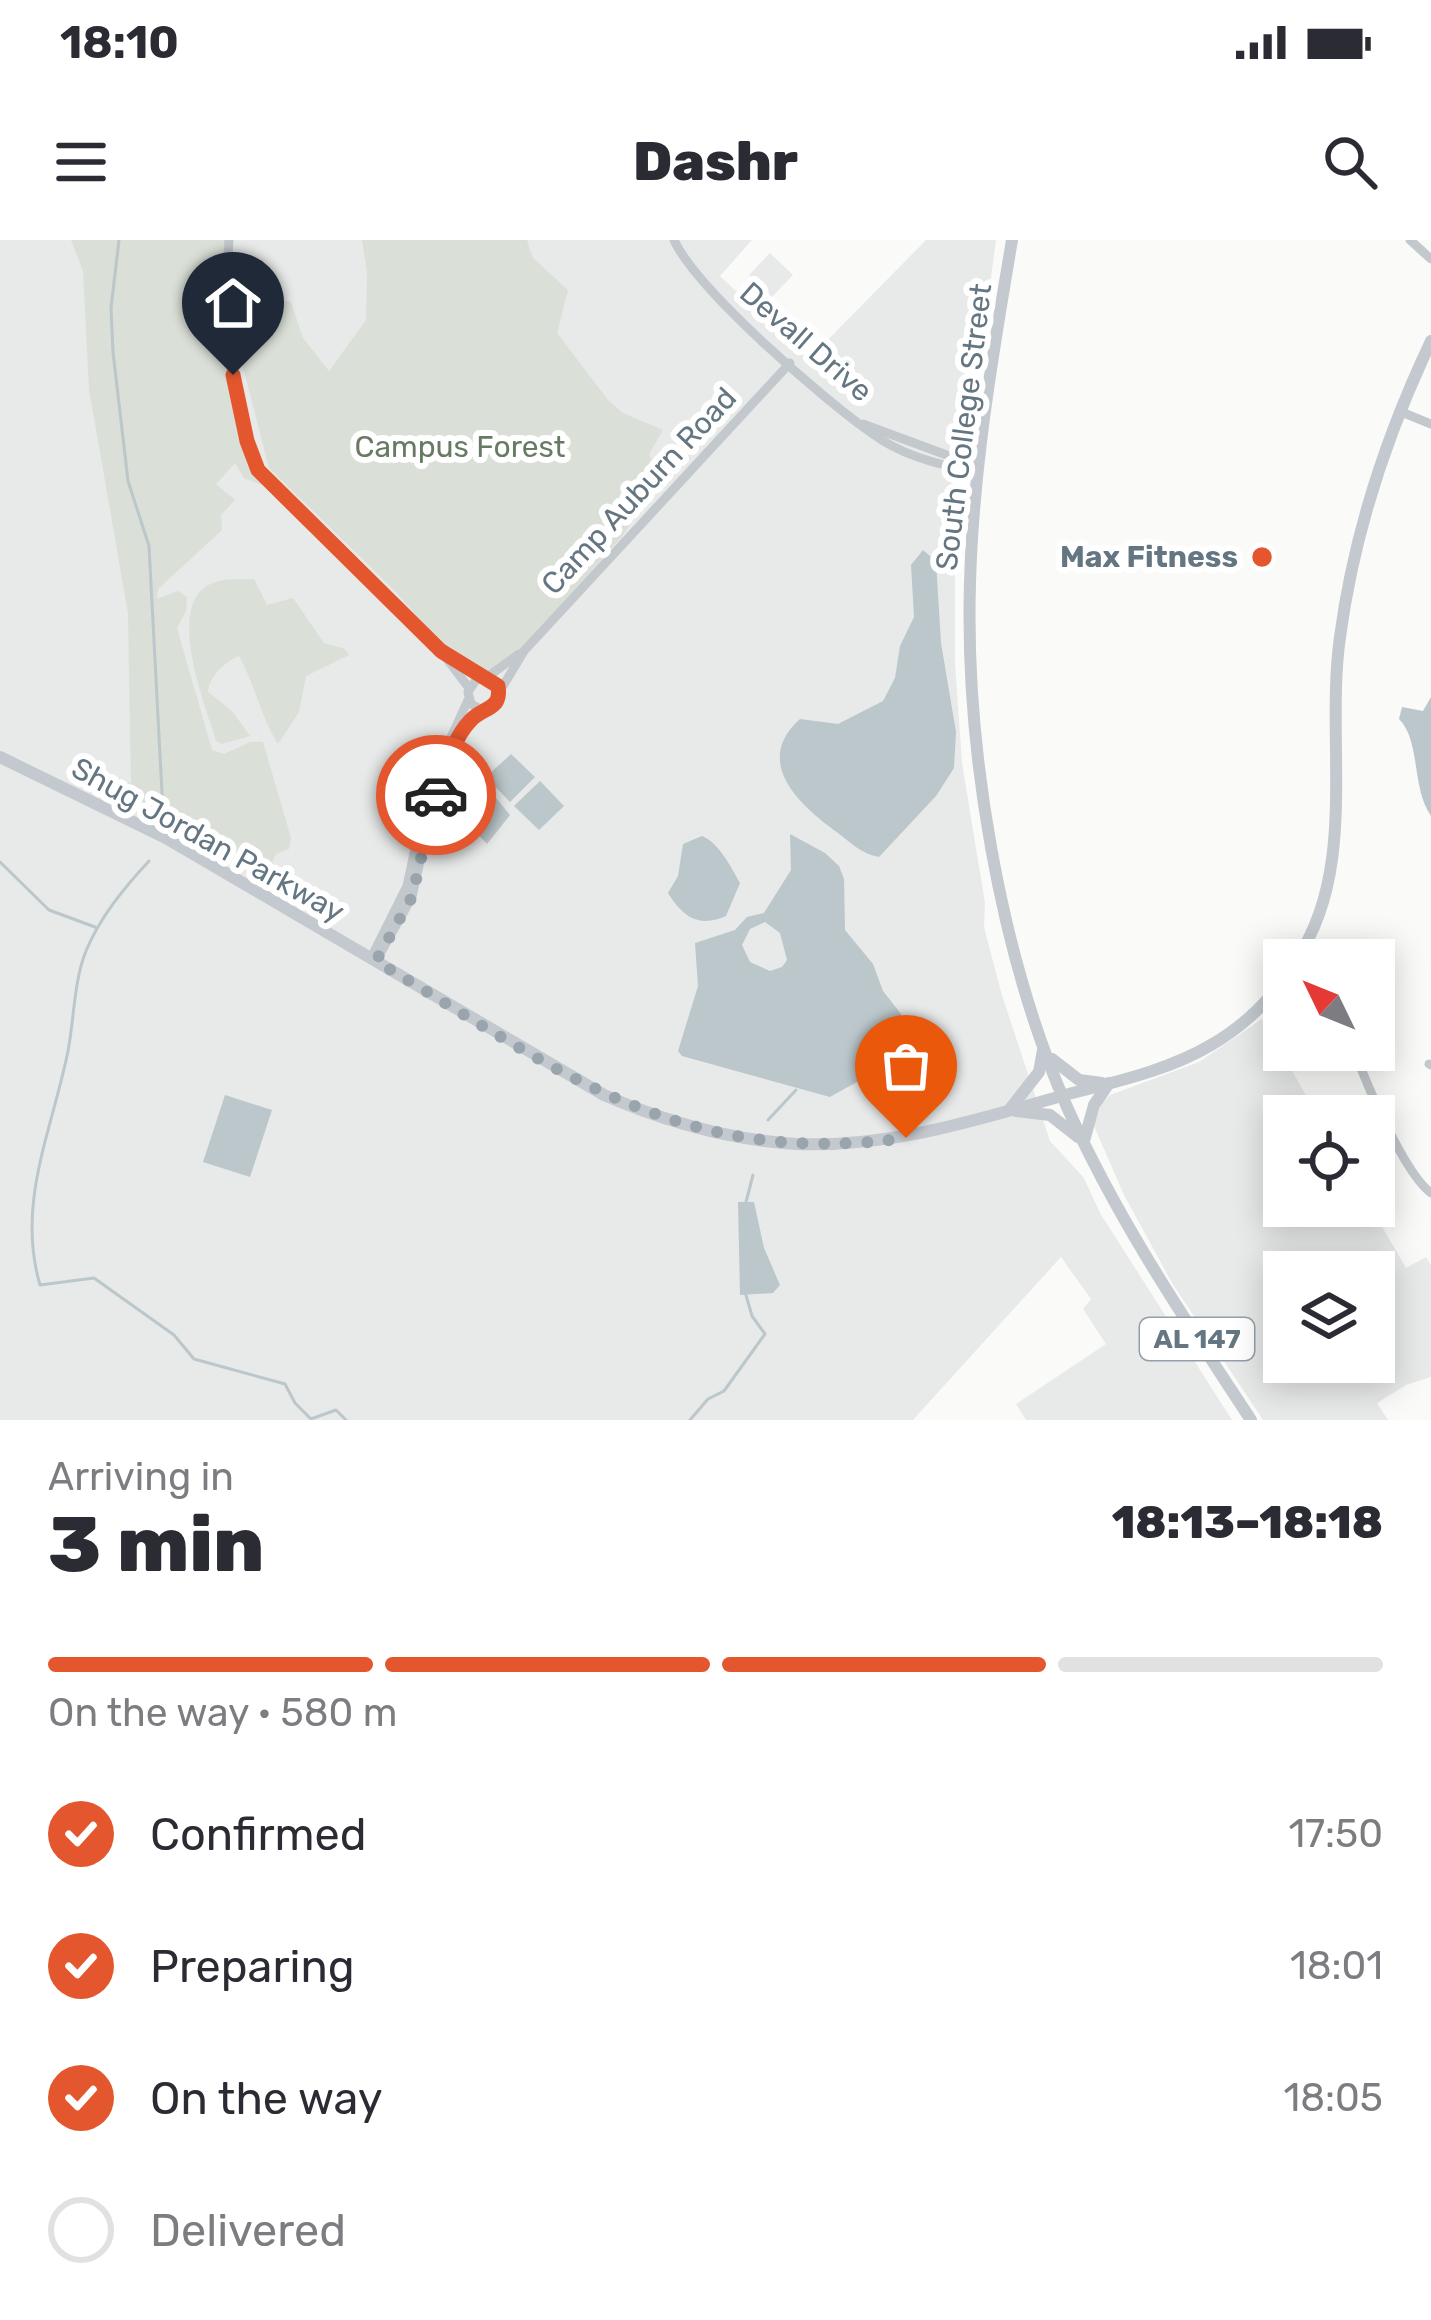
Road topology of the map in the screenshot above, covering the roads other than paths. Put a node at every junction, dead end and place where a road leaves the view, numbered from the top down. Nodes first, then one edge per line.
1 (230, 240) edge
2 (674, 240) edge
3 (1012, 240) edge
4 (1410, 240) edge
5 (1431, 260) edge
6 (1431, 341) edge
7 (790, 363) junction
8 (1399, 411) junction
9 (983, 422) junction
10 (863, 424) junction
11 (1431, 424) edge
12 (952, 457) junction
13 (978, 467) junction
14 (441, 651) junction
15 (524, 651) junction
16 (483, 678) junction
17 (500, 691) junction
18 (469, 694) junction
19 (484, 711) junction
20 (0, 758) edge
21 (1306, 939) edge
22 (373, 960) junction
23 (1263, 1001) edge
24 (1045, 1048) junction
25 (1362, 1071) edge
26 (1109, 1083) junction
27 (1062, 1096) junction
28 (1009, 1111) junction
29 (1084, 1142) junction
30 (1431, 1192) edge
31 (1251, 1420) edge

1 - 14 street
2 - 7 street, Devall Drive
3 - 9 main road, South College Street
4 - 5 street
6 - 8 main road
7 - 10 street, Devall Drive
7 - 15 street, Camp Auburn Road
8 - 11 street
8 - 21 main road
9 - 12 street
9 - 13 main road, South College Street
10 - 12 street
10 - 13 street
12 - 13 street
13 - 24 main road, South College Street
14 - 16 street
14 - 18 street
15 - 16 street, Camp Auburn Road
15 - 17 street, Camp Auburn Road
16 - 17 street
16 - 18 street
17 - 19 street
18 - 19 street
18 - 22 street
19 - 22 street
20 - 22 main road, Shug Jordan Parkway
22 - 28 main road, Shug Jordan Parkway
23 - 26 main road, Shug Jordan Parkway
24 - 26 main road
24 - 27 main road, South College Street
24 - 28 main road
25 - 30 street
26 - 27 main road, Shug Jordan Parkway
26 - 29 main road
27 - 28 main road, Shug Jordan Parkway
27 - 29 main road, South College Street / AL 147
28 - 29 main road
29 - 31 main road, South College Street / AL 147

